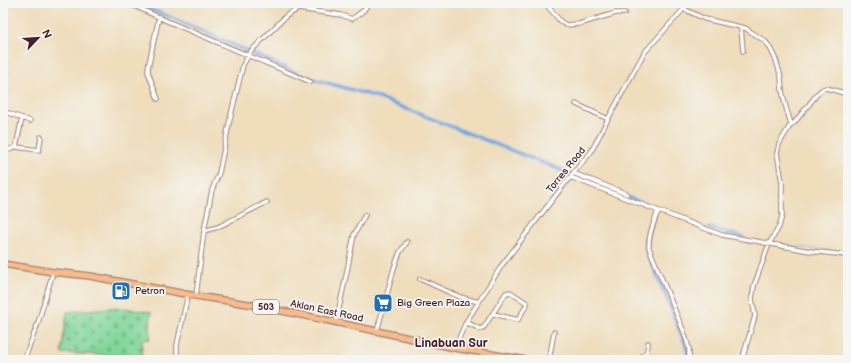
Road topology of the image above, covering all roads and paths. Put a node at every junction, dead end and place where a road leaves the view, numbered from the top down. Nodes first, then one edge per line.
1 (128, 3) edge
2 (369, 3) edge
3 (545, 3) edge
4 (554, 3) edge
5 (689, 3) edge
6 (549, 7) junction
7 (684, 9) junction
8 (625, 13) dead end
9 (159, 17) junction
10 (741, 27) junction
11 (743, 51) dead end
12 (250, 54) junction
13 (310, 82) dead end
14 (848, 94) edge
15 (158, 99) dead end
16 (576, 104) dead end
17 (3, 111) edge
18 (22, 118) junction
19 (608, 119) junction
20 (30, 121) dead end
21 (791, 124) junction
22 (41, 137) dead end
23 (16, 147) junction
24 (3, 152) edge
25 (572, 175) junction
26 (627, 194) dead end
27 (267, 202) dead end
28 (658, 211) junction
29 (365, 215) dead end
30 (204, 231) junction
31 (407, 242) dead end
32 (769, 244) junction
33 (848, 254) edge
34 (3, 264) edge
35 (54, 272) junction
36 (420, 279) dead end
37 (188, 294) junction
38 (196, 296) junction
39 (479, 302) junction
40 (494, 314) junction
41 (336, 322) junction
42 (466, 322) junction
43 (377, 331) junction
44 (554, 332) dead end
45 (648, 343) dead end
46 (455, 348) junction
47 (24, 360) edge
48 (177, 360) edge
49 (527, 360) edge
50 (549, 360) edge
51 (642, 360) edge
52 (689, 360) edge
53 (742, 360) edge

1 - 9 street
2 - 12 street
3 - 6 street
4 - 6 street
5 - 7 street, Torres Road
6 - 8 street
7 - 10 street
7 - 19 street, Torres Road
9 - 12 street
9 - 15 street
10 - 11 street
10 - 21 street
12 - 13 street
12 - 30 street
14 - 21 street
16 - 19 street
17 - 18 street
18 - 20 street
18 - 23 street
19 - 25 street, Torres Road
21 - 32 street
22 - 23 street
23 - 24 street
25 - 26 street
25 - 28 street
25 - 39 street, Torres Road
27 - 30 street
28 - 32 street
28 - 52 street
29 - 41 street
30 - 38 street
31 - 43 street
32 - 33 street
32 - 53 street
34 - 35 main road, Aklan East Road / 503
35 - 37 main road, Aklan East Road / 503
35 - 47 street
36 - 39 street
37 - 38 main road, Aklan East Road / 503
37 - 48 street
38 - 41 main road, Aklan East Road / 503
39 - 42 street, Torres Road
40 - 40 street
40 - 42 street
41 - 43 main road, Aklan East Road / 503
42 - 46 street, Torres Road
43 - 46 main road, Aklan East Road / 503
44 - 50 street
45 - 51 street
46 - 49 main road, Aklan East Road / 503

